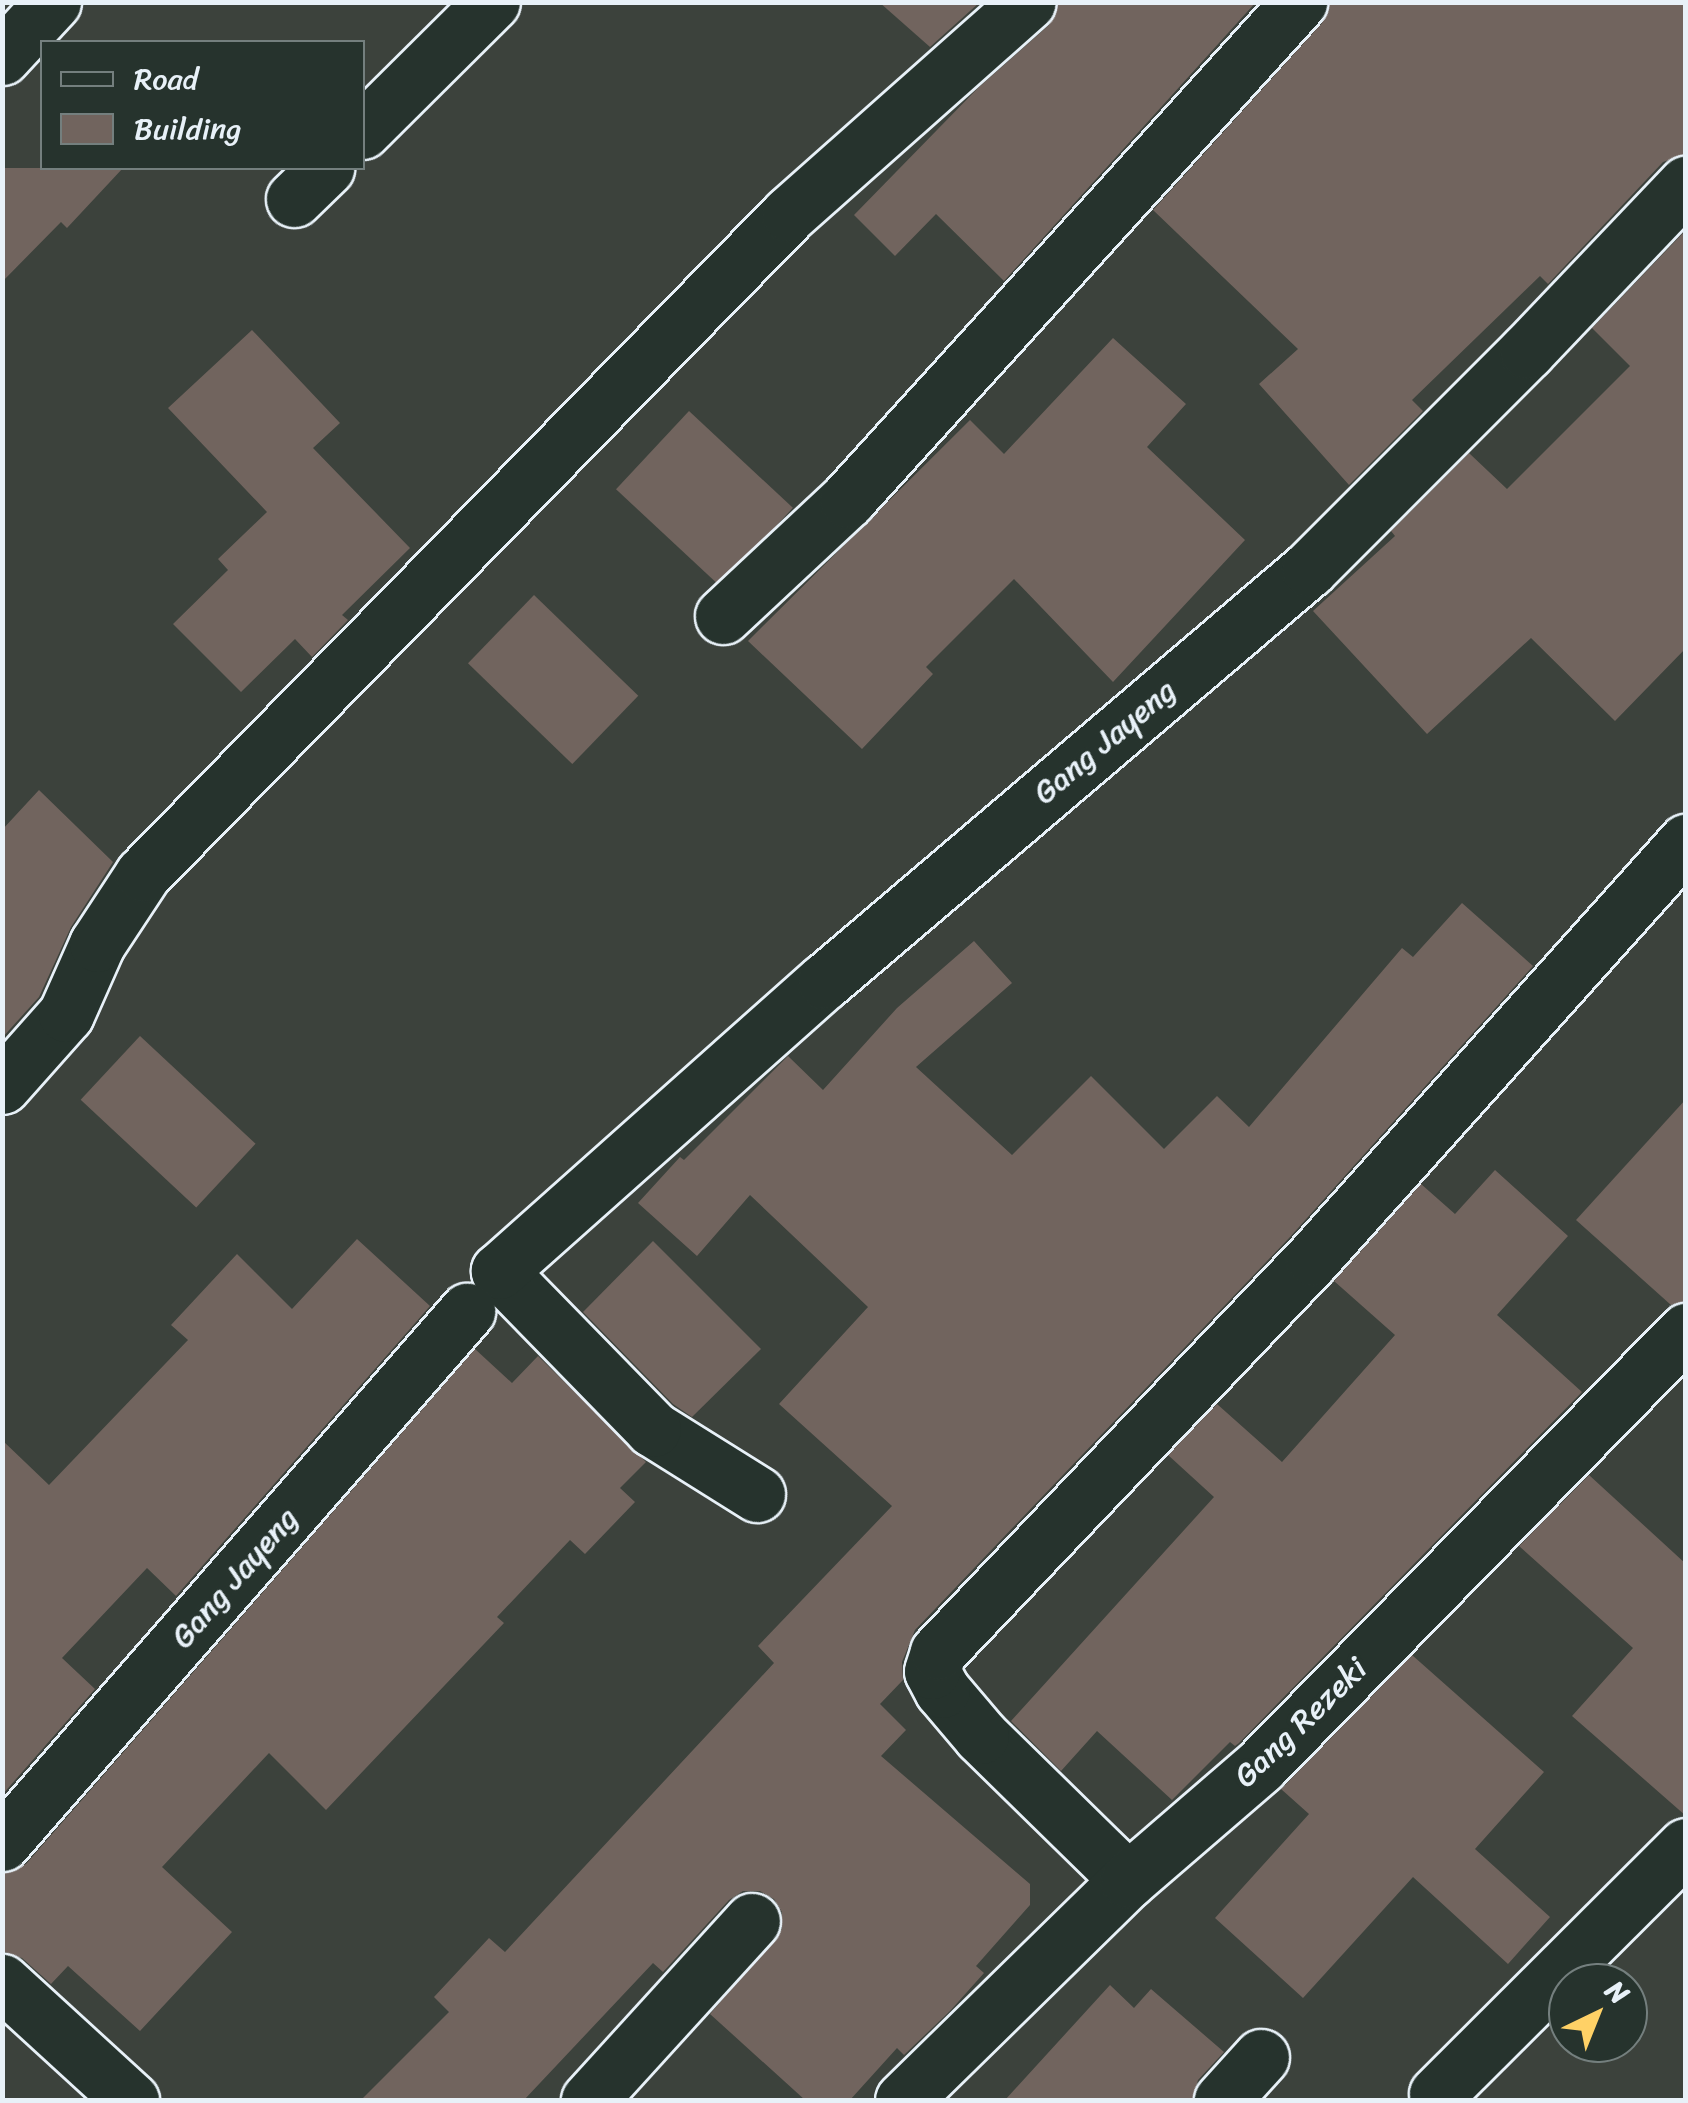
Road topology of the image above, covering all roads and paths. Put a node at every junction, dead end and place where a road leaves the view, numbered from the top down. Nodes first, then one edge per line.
1 (52, 2) edge
2 (492, 2) edge
3 (1028, 2) edge
4 (1299, 2) edge
5 (2, 57) edge
6 (365, 128) edge
7 (1686, 184) edge
8 (722, 616) dead end
9 (1686, 842) edge
10 (2, 1086) edge
11 (483, 1291) junction
12 (1686, 1331) edge
13 (757, 1494) dead end
14 (2, 1843) edge
15 (1686, 1846) edge
16 (1128, 1880) junction
17 (752, 1921) dead end
18 (2, 1982) edge
19 (1261, 2058) dead end
20 (1437, 2094) dead end
21 (131, 2100) edge
22 (589, 2100) edge
23 (903, 2100) edge
24 (1222, 2100) edge

1 - 5 street
2 - 6 street
3 - 10 street
4 - 8 street
7 - 11 street, Gang Jayeng
9 - 16 street
11 - 13 street
11 - 14 street, Gang Jayeng
12 - 16 street, Gang Rezeki
15 - 20 street
16 - 23 street, Gang Rezeki
17 - 22 street
18 - 21 street
19 - 24 street

